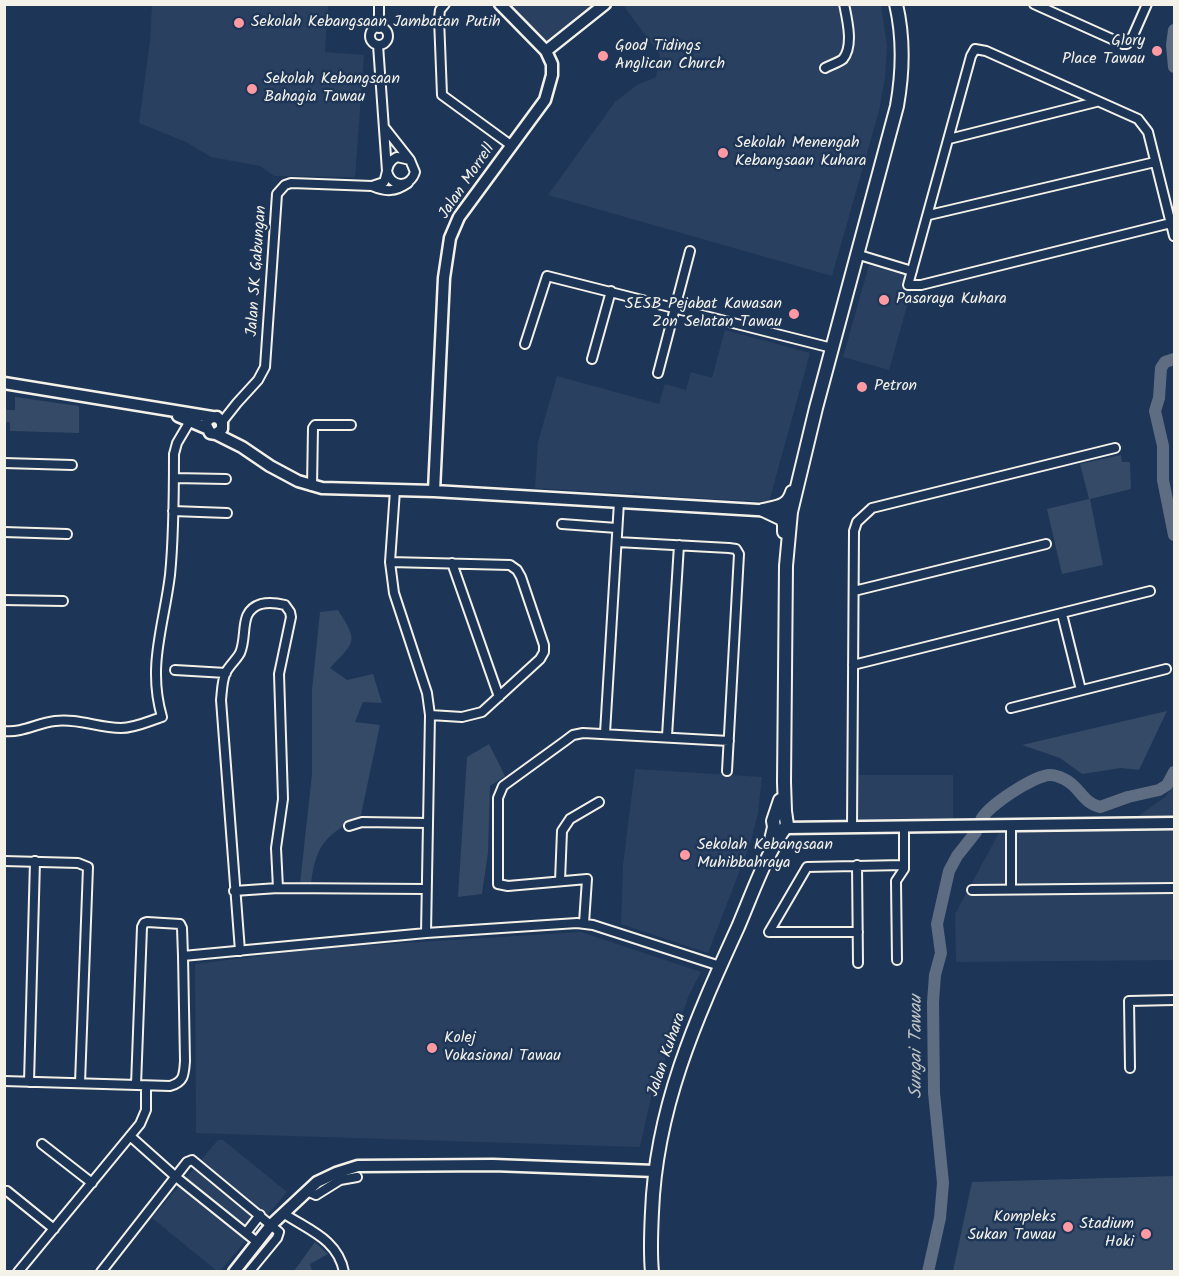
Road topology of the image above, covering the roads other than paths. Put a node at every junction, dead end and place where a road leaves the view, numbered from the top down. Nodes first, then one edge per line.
1 (379, 4) edge
2 (445, 4) edge
3 (500, 4) edge
4 (605, 4) edge
5 (844, 4) edge
6 (896, 4) edge
7 (1034, 4) edge
8 (1147, 4) edge
9 (546, 51) junction
10 (825, 68) dead end
11 (1096, 102) junction
12 (383, 126) junction
13 (949, 139) junction
14 (512, 146) junction
15 (410, 160) junction
16 (1155, 162) junction
17 (387, 171) junction
18 (408, 183) junction
19 (372, 186) junction
20 (929, 215) junction
21 (1171, 223) junction
22 (1174, 236) edge
23 (690, 251) dead end
24 (856, 254) junction
25 (912, 271) junction
26 (611, 291) junction
27 (675, 307) junction
28 (525, 344) dead end
29 (832, 348) junction
30 (592, 358) dead end
31 (658, 373) dead end
32 (4, 383) edge
33 (158, 407) junction
34 (190, 421) junction
35 (216, 424) junction
36 (351, 425) dead end
37 (1115, 448) dead end
38 (4, 463) edge
39 (72, 465) dead end
40 (174, 478) junction
41 (226, 479) dead end
42 (312, 486) junction
43 (795, 487) junction
44 (395, 490) junction
45 (434, 491) junction
46 (619, 502) junction
47 (763, 510) junction
48 (173, 512) junction
49 (791, 512) junction
50 (227, 513) dead end
51 (562, 524) dead end
52 (617, 528) junction
53 (4, 532) edge
54 (68, 534) dead end
55 (617, 542) junction
56 (1046, 544) dead end
57 (679, 545) junction
58 (390, 562) junction
59 (452, 563) junction
60 (786, 566) junction
61 (854, 591) junction
62 (1150, 591) dead end
63 (4, 600) edge
64 (63, 601) dead end
65 (1062, 614) junction
66 (853, 665) junction
67 (1166, 669) dead end
68 (175, 670) dead end
69 (225, 673) junction
70 (1081, 690) junction
71 (499, 697) junction
72 (1011, 708) dead end
73 (430, 715) junction
74 (4, 731) edge
75 (605, 733) junction
76 (667, 736) junction
77 (729, 741) junction
78 (728, 771) dead end
79 (599, 802) dead end
80 (427, 823) junction
81 (782, 823) junction
82 (1174, 824) edge
83 (1011, 825) junction
84 (349, 826) dead end
85 (904, 826) junction
86 (852, 827) junction
87 (4, 861) edge
88 (35, 861) junction
89 (857, 865) junction
90 (904, 865) junction
91 (561, 881) junction
92 (278, 888) junction
93 (1174, 888) edge
94 (426, 889) junction
95 (1011, 889) junction
96 (972, 890) dead end
97 (234, 891) junction
98 (584, 923) junction
99 (858, 932) junction
100 (426, 933) junction
101 (240, 951) junction
102 (183, 956) junction
103 (897, 960) dead end
104 (858, 963) dead end
105 (720, 966) junction
106 (1174, 1000) edge
107 (1130, 1068) dead end
108 (4, 1081) edge
109 (29, 1082) junction
110 (80, 1083) junction
111 (136, 1085) junction
112 (146, 1086) junction
113 (130, 1136) junction
114 (42, 1144) dead end
115 (655, 1171) junction
116 (176, 1177) junction
117 (357, 1177) dead end
118 (92, 1183) junction
119 (7, 1191) dead end
120 (307, 1191) junction
121 (283, 1213) junction
122 (260, 1215) junction
123 (271, 1226) junction
124 (54, 1229) junction
125 (246, 1233) junction
126 (257, 1242) junction
127 (18, 1272) edge
128 (101, 1272) edge
129 (234, 1272) edge
130 (249, 1272) edge
131 (344, 1272) edge
132 (652, 1272) edge

1 - 12 street
2 - 14 street
3 - 9 street
4 - 9 street
5 - 10 street
6 - 24 main road
7 - 8 street
9 - 14 street, Jalan Morrell
11 - 13 street
11 - 13 street
11 - 16 street
12 - 15 street
12 - 17 street
13 - 20 street
14 - 45 street, Jalan Morrell
15 - 17 street
15 - 18 street
16 - 20 street
16 - 21 street
17 - 18 street
17 - 19 street
18 - 19 street, Jalan SK Gabungan
19 - 35 street, Jalan SK Gabungan
20 - 25 street
21 - 22 street
21 - 25 street
23 - 27 street
24 - 25 street
24 - 29 main road
26 - 27 street
26 - 28 street
26 - 30 street
27 - 29 street
27 - 31 street
29 - 43 main road
32 - 33 street
33 - 34 street
33 - 35 street
34 - 35 street
34 - 40 street
35 - 42 street
36 - 42 street
37 - 61 street
38 - 39 street
40 - 41 street
40 - 48 street
42 - 44 street
43 - 47 main road
43 - 49 main road
44 - 45 street
44 - 58 street
45 - 46 street
46 - 47 street
46 - 52 street
47 - 49 street
47 - 60 main road
48 - 50 street
48 - 74 street
49 - 60 main road
51 - 52 street
52 - 55 street
53 - 54 street
55 - 57 street
55 - 75 street
56 - 61 street
57 - 76 street
57 - 77 street
58 - 59 street
58 - 73 street
59 - 71 street
59 - 71 street
60 - 81 main road, Jalan Kuhara
61 - 66 street
62 - 65 street
63 - 64 street
65 - 66 street
65 - 70 street
66 - 86 street
67 - 70 street
68 - 69 street
69 - 92 street
69 - 97 street
70 - 72 street
71 - 73 street
73 - 80 street
75 - 76 street
75 - 91 street
76 - 77 street
77 - 78 street
79 - 91 street
80 - 84 street
80 - 94 street
81 - 86 street
81 - 105 main road, Jalan Kuhara
82 - 83 street
83 - 85 street
83 - 95 street
85 - 86 street
85 - 90 street
87 - 88 street
88 - 109 street
88 - 110 street
89 - 90 street
89 - 99 street
89 - 99 street
90 - 103 street
91 - 98 street
92 - 94 street
92 - 97 street
93 - 95 street
94 - 100 street
95 - 96 street
97 - 101 street
98 - 100 street
98 - 105 street
99 - 104 street
100 - 101 street
101 - 102 street
102 - 111 street
102 - 112 street
105 - 115 main road, Jalan Kuhara
106 - 107 street
108 - 109 street
109 - 110 street
110 - 111 street
111 - 112 street
112 - 113 street
113 - 116 street
113 - 118 street
114 - 118 street
115 - 120 street
115 - 132 main road, Jalan Kuhara
116 - 122 street
116 - 125 street
116 - 128 street
117 - 120 street
118 - 124 street
119 - 124 street
120 - 121 street
121 - 123 street
121 - 131 street
122 - 123 street
122 - 125 street
123 - 126 street
123 - 130 street
124 - 127 street
125 - 126 street
126 - 129 street

